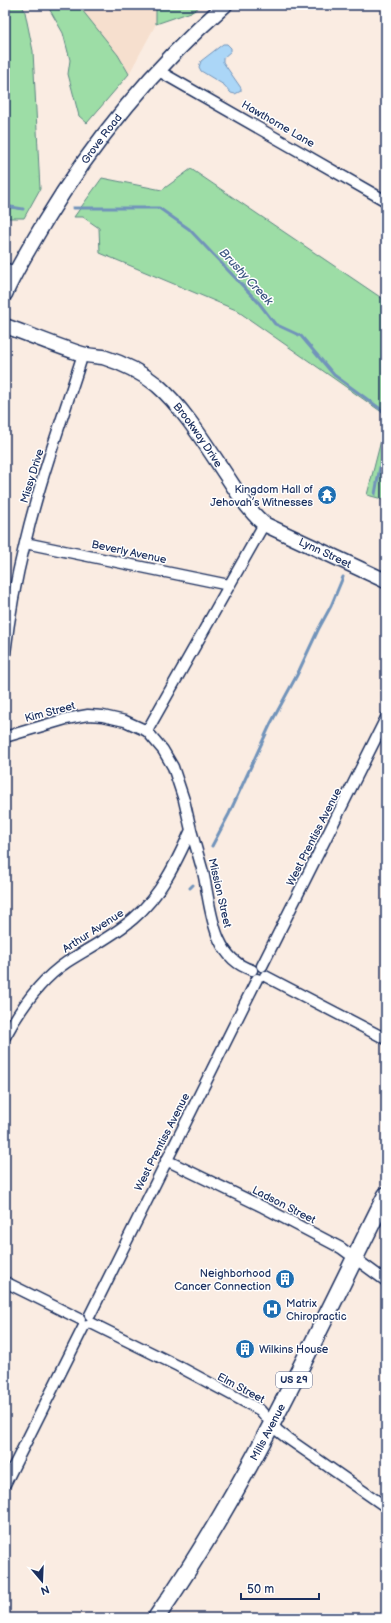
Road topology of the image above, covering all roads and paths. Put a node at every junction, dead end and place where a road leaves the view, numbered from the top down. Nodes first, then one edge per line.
1 (225, 5) edge
2 (157, 70) junction
3 (386, 201) edge
4 (10, 270) edge
5 (5, 294) edge
6 (5, 326) edge
7 (84, 354) junction
8 (264, 524) junction
9 (25, 543) junction
10 (386, 581) edge
11 (229, 586) junction
12 (5, 654) edge
13 (386, 718) edge
14 (147, 731) junction
15 (5, 737) edge
16 (191, 830) junction
17 (258, 975) junction
18 (5, 1037) edge
19 (386, 1039) edge
20 (166, 1160) junction
21 (386, 1195) edge
22 (354, 1258) junction
23 (386, 1281) edge
24 (5, 1282) edge
25 (86, 1321) junction
26 (272, 1424) junction
27 (5, 1484) edge
28 (386, 1507) edge
29 (156, 1618) edge

1 - 2 street, Grove Road
2 - 3 street, Hawthorne Lane
2 - 4 street, Grove Road
4 - 5 street, Grove Road
6 - 7 street, Brookway Drive
7 - 8 street, Brookway Drive
7 - 9 street, Missy Drive
8 - 10 street, Lynn Street
8 - 11 street
9 - 11 street, Beverly Avenue
9 - 12 street, Missy Drive
11 - 14 street
13 - 17 street, West Prentiss Avenue
14 - 15 street, Kim Street
14 - 16 street
16 - 17 street, Mission Street
16 - 18 street, Arthur Avenue
17 - 19 street, Mission Street
17 - 20 street, West Prentiss Avenue
20 - 22 street, Ladson Street
20 - 25 street, West Prentiss Avenue
21 - 22 main road, Mills Avenue / US 29
22 - 23 street, Ladson Street
22 - 26 main road, Mills Avenue / US 29
24 - 25 street, Elm Street
25 - 26 street, Elm Street
25 - 27 street, West Prentiss Avenue
26 - 28 street, Elm Street
26 - 29 main road, Mills Avenue / US 29

